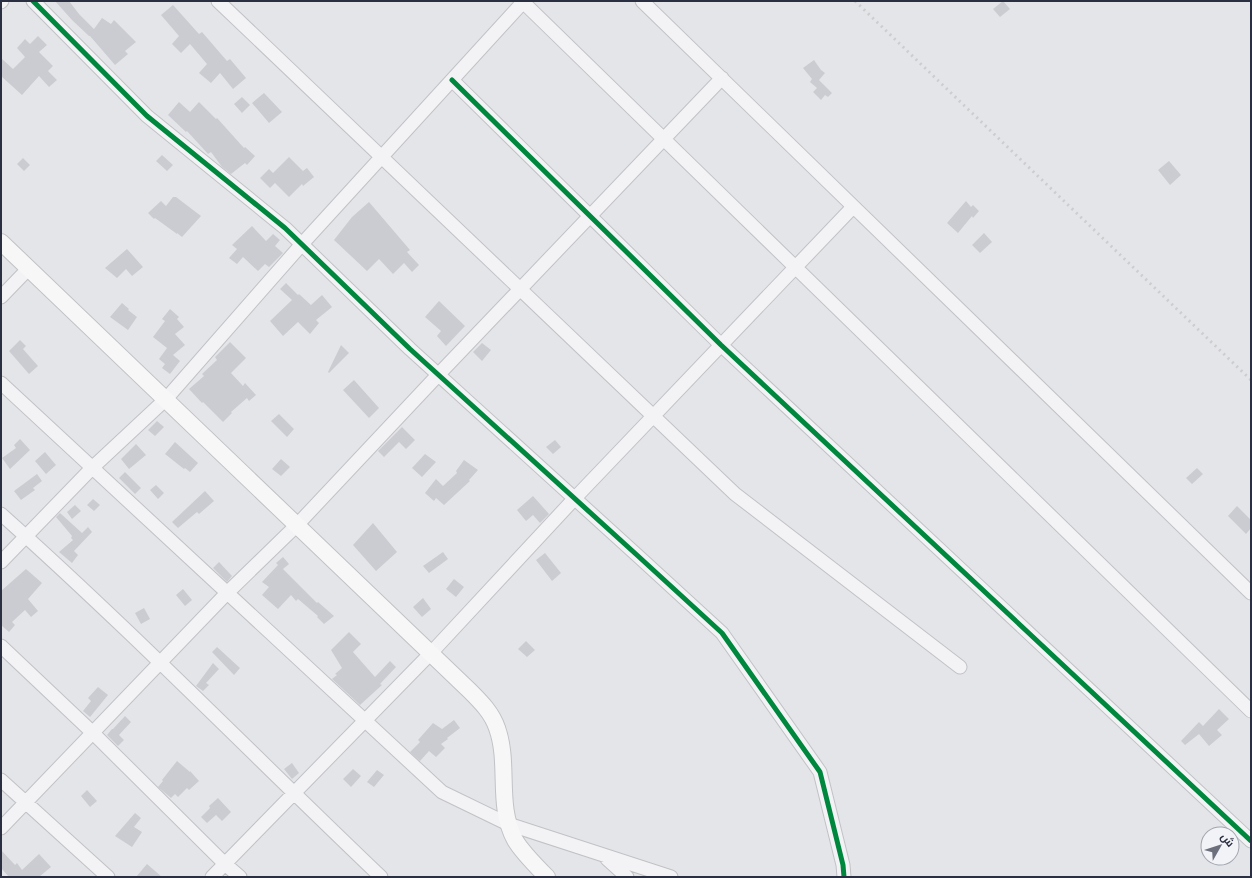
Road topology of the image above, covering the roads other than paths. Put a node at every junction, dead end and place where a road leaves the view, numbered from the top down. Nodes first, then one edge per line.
1 (33, 1) edge
2 (218, 1) edge
3 (523, 1) edge
4 (642, 1) edge
5 (722, 78) junction
6 (452, 80) junction
7 (664, 139) junction
8 (382, 157) junction
9 (853, 207) junction
10 (590, 216) junction
11 (1, 242) edge
12 (302, 244) junction
13 (795, 267) junction
14 (29, 268) junction
15 (520, 289) junction
16 (1, 297) edge
17 (721, 345) junction
18 (438, 375) junction
19 (1, 383) edge
20 (166, 399) junction
21 (653, 416) junction
22 (92, 468) junction
23 (575, 498) junction
24 (1, 514) edge
25 (298, 525) junction
26 (26, 536) junction
27 (1, 562) edge
28 (1251, 593) edge
29 (227, 594) junction
30 (1, 646) edge
31 (431, 653) junction
32 (160, 662) junction
33 (960, 667) dead end
34 (1251, 711) edge
35 (365, 721) junction
36 (93, 733) junction
37 (1, 780) edge
38 (294, 794) junction
39 (25, 803) junction
40 (508, 824) junction
41 (1, 828) edge
42 (1251, 841) edge
43 (603, 855) junction
44 (225, 864) junction
45 (108, 877) edge
46 (212, 877) edge
47 (240, 877) edge
48 (381, 877) edge
49 (547, 877) edge
50 (627, 877) edge
51 (671, 877) edge
52 (844, 877) edge

1 - 12 street
2 - 8 street
3 - 6 street
3 - 7 street
4 - 5 street
5 - 7 street
5 - 9 street
6 - 8 street
6 - 10 street
7 - 10 street
7 - 13 street
8 - 12 street
8 - 15 street
9 - 13 street
9 - 28 street
10 - 15 street
10 - 17 street
11 - 14 main road
12 - 18 street
12 - 20 street
13 - 17 street
13 - 34 street
14 - 16 street
14 - 20 main road
15 - 18 street
15 - 21 street
17 - 21 street
17 - 42 street
18 - 23 street
18 - 25 street
19 - 22 street
20 - 22 street
20 - 25 main road
21 - 23 street
21 - 33 street
22 - 26 street
22 - 29 street
23 - 31 street
23 - 52 street
24 - 26 street
25 - 29 street
25 - 31 main road
26 - 27 street
26 - 32 street
29 - 32 street
29 - 35 street
30 - 36 street
31 - 35 street
31 - 40 main road
32 - 36 street
32 - 38 street
35 - 38 street
35 - 40 street
36 - 39 street
36 - 44 street
37 - 39 street
38 - 44 street
38 - 48 street
39 - 41 street
39 - 45 street
40 - 43 street
40 - 49 main road
43 - 50 street
43 - 51 street
44 - 46 street
44 - 47 street

